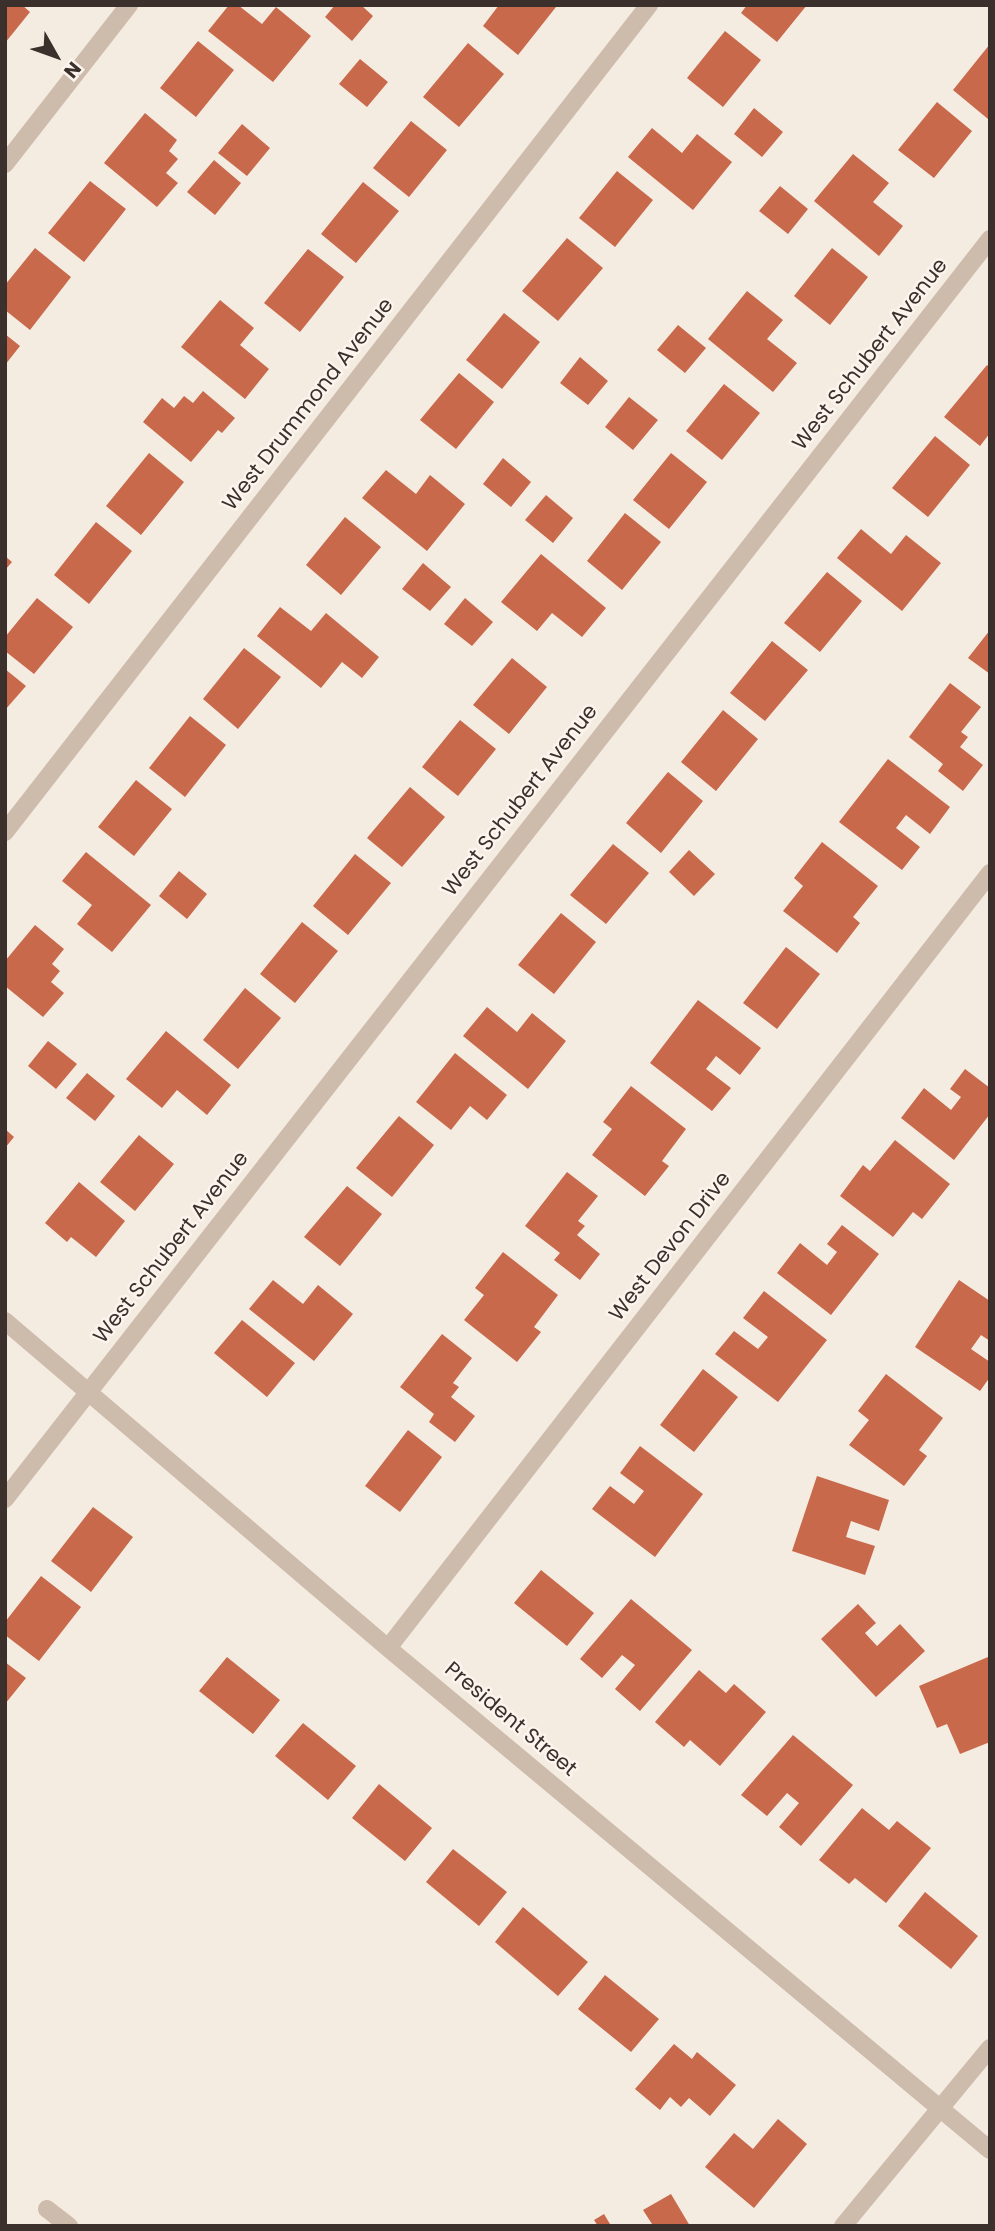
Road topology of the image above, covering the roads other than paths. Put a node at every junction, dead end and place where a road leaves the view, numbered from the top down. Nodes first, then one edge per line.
1 (129, 5) edge
2 (649, 5) edge
3 (5, 164) edge
4 (990, 239) edge
5 (5, 832) edge
6 (990, 873) edge
7 (5, 1321) edge
8 (88, 1391) junction
9 (5, 1499) edge
10 (388, 1648) junction
11 (990, 2048) edge
12 (940, 2109) junction
13 (990, 2150) edge
14 (47, 2209) dead end
15 (68, 2226) edge
16 (843, 2226) edge

1 - 3 street
2 - 5 street, West Drummond Avenue
4 - 8 street, West Schubert Avenue
6 - 10 street, West Devon Drive
7 - 8 street, President Street
8 - 9 street, West Schubert Avenue
8 - 10 street, President Street
10 - 12 street, President Street
11 - 12 street
12 - 13 street, President Street
12 - 16 street
14 - 15 street

